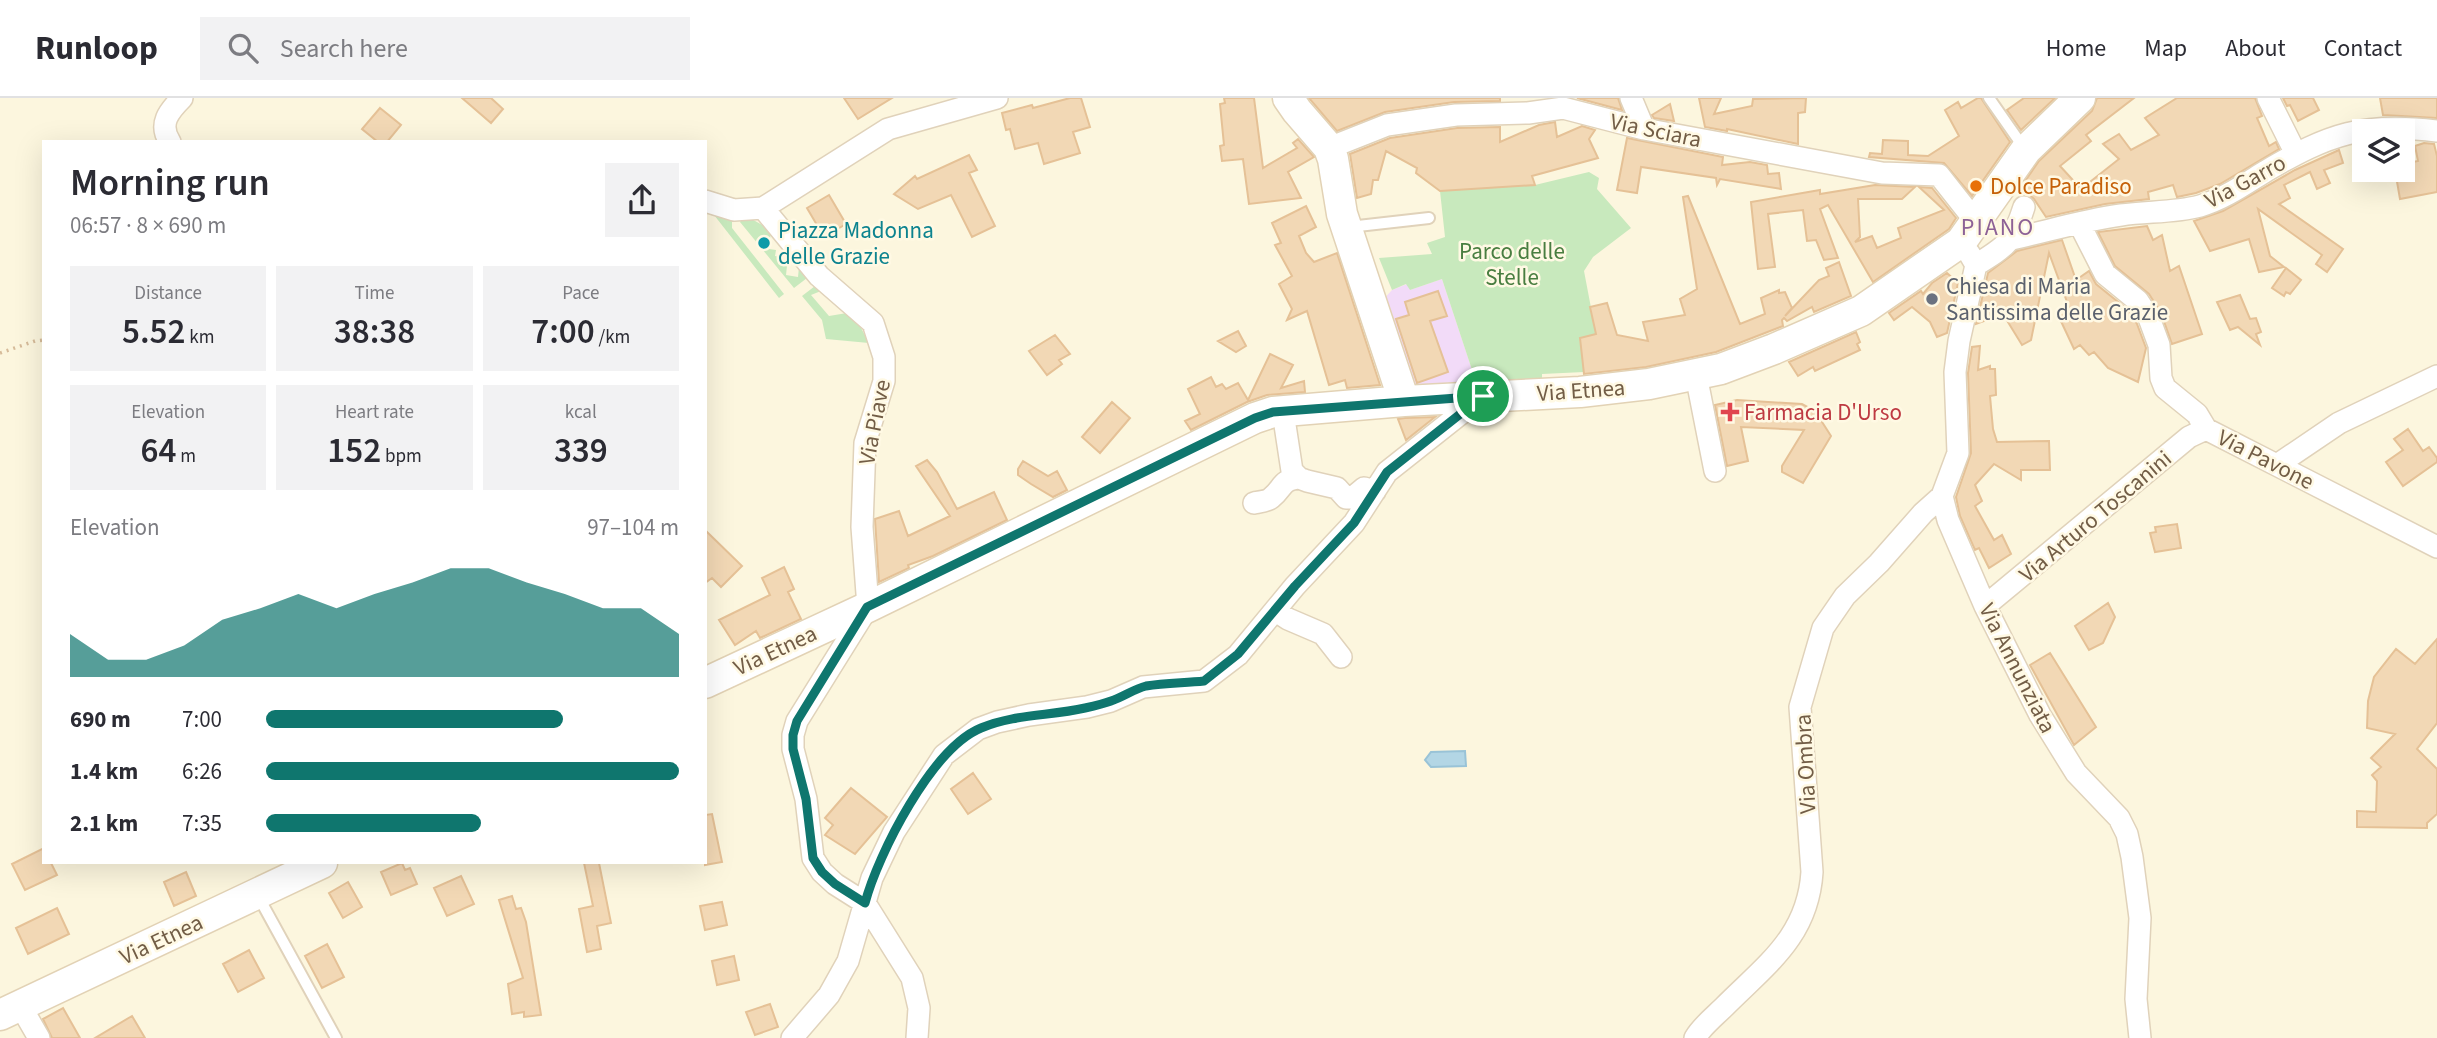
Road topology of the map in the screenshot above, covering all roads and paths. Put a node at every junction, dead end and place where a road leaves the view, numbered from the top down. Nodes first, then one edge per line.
1 (182, 98) edge
2 (997, 98) edge
3 (1288, 98) edge
4 (1632, 98) edge
5 (1989, 98) edge
6 (2080, 98) edge
7 (2268, 98) edge
8 (1476, 106) edge
9 (1644, 129) junction
10 (2437, 131) edge
11 (169, 140) edge
12 (1329, 148) junction
13 (2026, 150) junction
14 (2296, 154) junction
15 (2005, 181) junction
16 (707, 202) edge
17 (2024, 207) junction
18 (763, 208) junction
19 (1429, 218) dead end
20 (2079, 223) junction
21 (1346, 228) junction
22 (2045, 232) junction
23 (2012, 239) junction
24 (1971, 253) junction
25 (42, 341) edge
26 (0, 354) edge
27 (1696, 375) junction
28 (2437, 376) edge
29 (1483, 396) junction
30 (1404, 401) junction
31 (1283, 412) junction
32 (2206, 429) junction
33 (2277, 465) junction
34 (1715, 471) dead end
35 (1299, 478) junction
36 (1375, 491) junction
37 (1942, 496) junction
38 (1254, 503) dead end
39 (2437, 547) edge
40 (1985, 606) junction
41 (867, 607) junction
42 (1276, 611) junction
43 (1341, 657) dead end
44 (707, 682) edge
45 (320, 864) edge
46 (257, 893) junction
47 (865, 903) junction
48 (10, 1010) edge
49 (39, 1038) edge
50 (336, 1038) edge
51 (792, 1038) edge
52 (917, 1038) edge
53 (1695, 1038) edge
54 (2140, 1038) edge

1 - 11 street
2 - 18 street
3 - 12 main road
4 - 9 street
5 - 13 lane
6 - 13 main road, Via Etnea
7 - 14 street
8 - 9 street, Via Sciara
8 - 12 street, Via Sciara
9 - 24 street, Via Sciara
10 - 14 street, Via Garro
12 - 21 main road
13 - 15 main road, Via Etnea
14 - 20 street, Via Garro
15 - 17 street
15 - 24 main road, Via Etnea
16 - 18 street
17 - 22 street
17 - 23 street
18 - 41 street, Via Piave
19 - 21 lane
20 - 22 street, Via Garro
20 - 32 street, Via Pavone
21 - 30 main road
22 - 23 street, Via Garro
23 - 24 street
24 - 27 main road, Via Etnea
24 - 37 street
25 - 26 path
27 - 29 main road, Via Etnea
27 - 34 street
28 - 33 street
29 - 30 main road, Via Etnea
29 - 36 street
30 - 31 main road, Via Etnea
31 - 35 street
31 - 41 main road, Via Etnea
32 - 33 street, Via Pavone
32 - 40 street, Via Arturo Toscanini
33 - 39 street, Via Pavone
35 - 36 street
35 - 38 street
36 - 42 street
37 - 40 street, Via Annunziata
37 - 53 street, Via Ombra
40 - 54 street, Via Annunziata
41 - 44 main road, Via Etnea
41 - 47 street
42 - 43 street
42 - 47 street
45 - 46 main road, Via Etnea
46 - 48 main road, Via Etnea
46 - 50 lane
47 - 51 street
47 - 52 street
48 - 49 street

